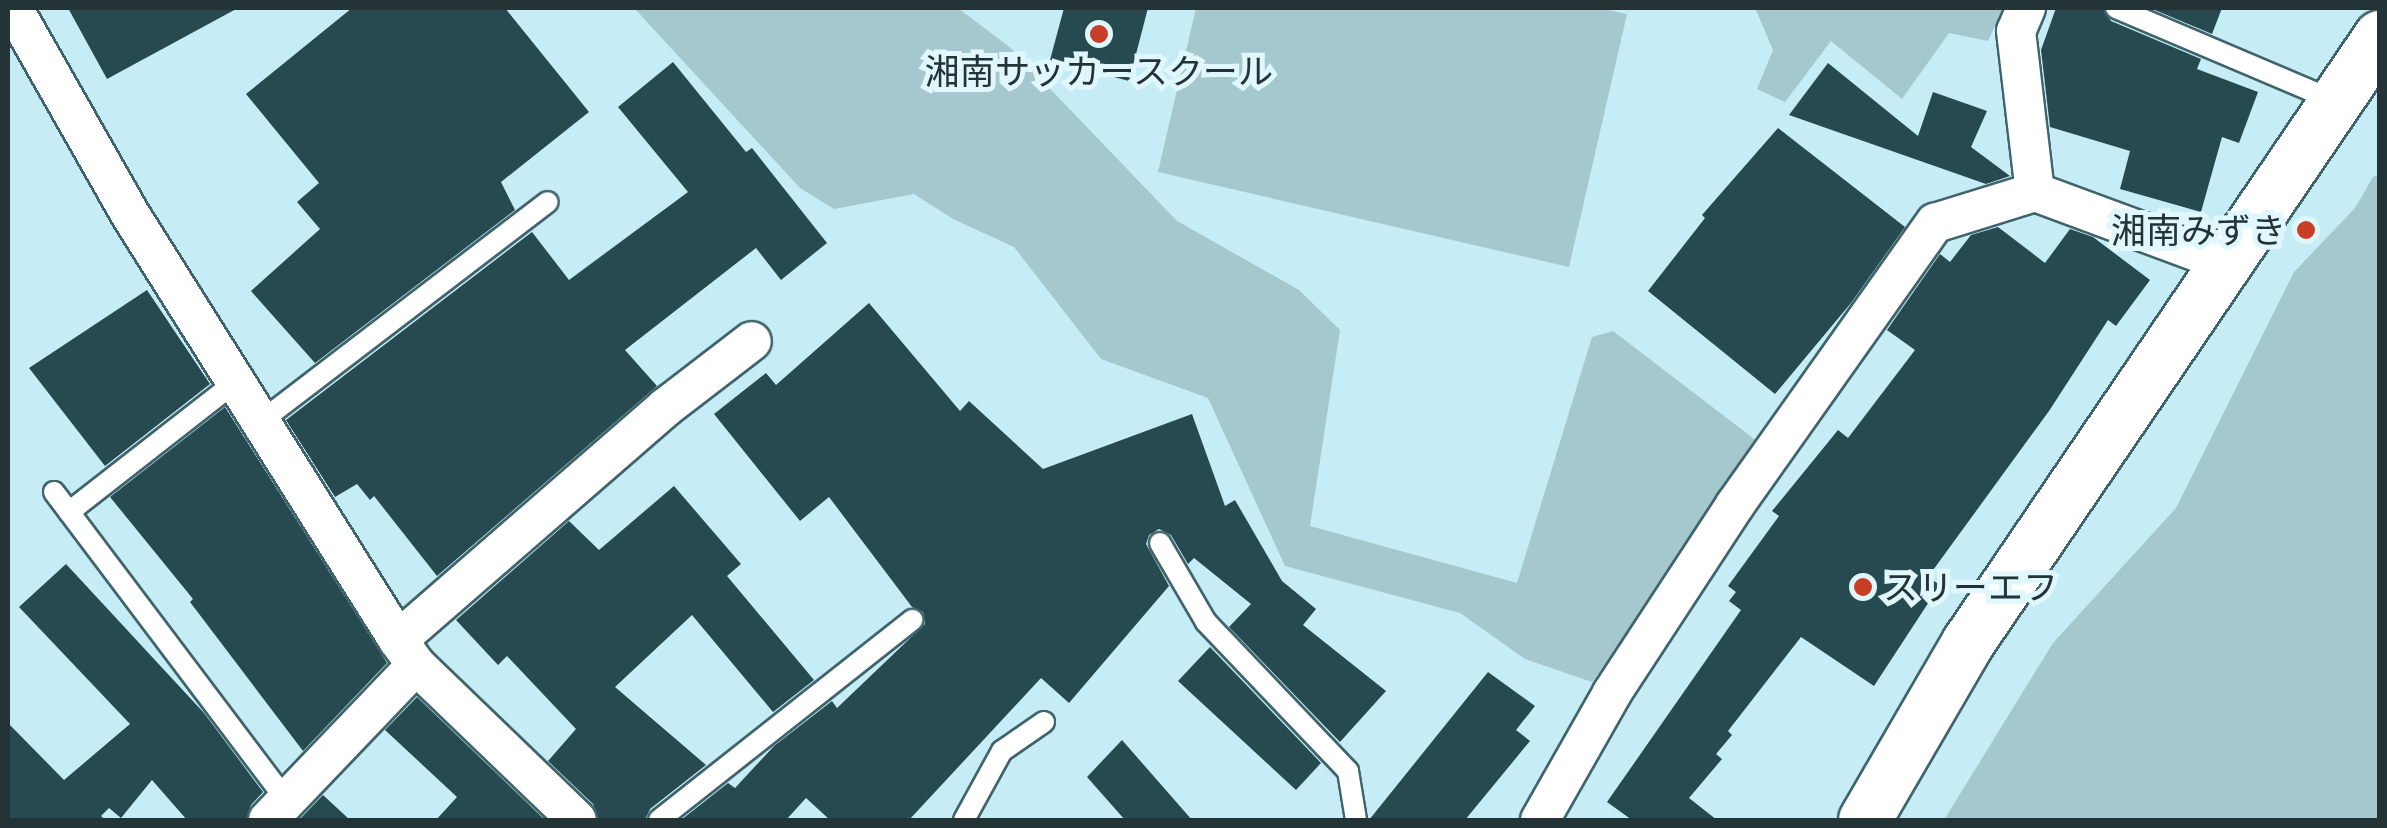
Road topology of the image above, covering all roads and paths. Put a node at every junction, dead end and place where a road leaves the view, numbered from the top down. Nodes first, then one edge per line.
1 (13, 8) edge
2 (2026, 8) edge
3 (2116, 8) edge
4 (2380, 37) edge
5 (2337, 102) junction
6 (2035, 192) junction
7 (548, 202) dead end
8 (2227, 263) junction
9 (752, 341) dead end
10 (234, 383) junction
11 (260, 422) junction
12 (54, 492) dead end
13 (69, 512) junction
14 (1160, 543) dead end
15 (912, 620) dead end
16 (407, 652) junction
17 (1044, 722) dead end
18 (278, 811) edge
19 (577, 820) edge
20 (659, 820) edge
21 (964, 820) edge
22 (1356, 820) edge
23 (1540, 820) edge
24 (1865, 820) edge

1 - 10 street
2 - 6 street
3 - 5 lane
4 - 5 street
5 - 8 street
6 - 8 street
6 - 23 street
7 - 11 lane
8 - 24 street
9 - 16 street
10 - 11 street
10 - 13 lane
11 - 16 street
12 - 13 lane
13 - 18 lane
14 - 22 lane
15 - 20 lane
16 - 18 street
16 - 19 street
17 - 21 lane

